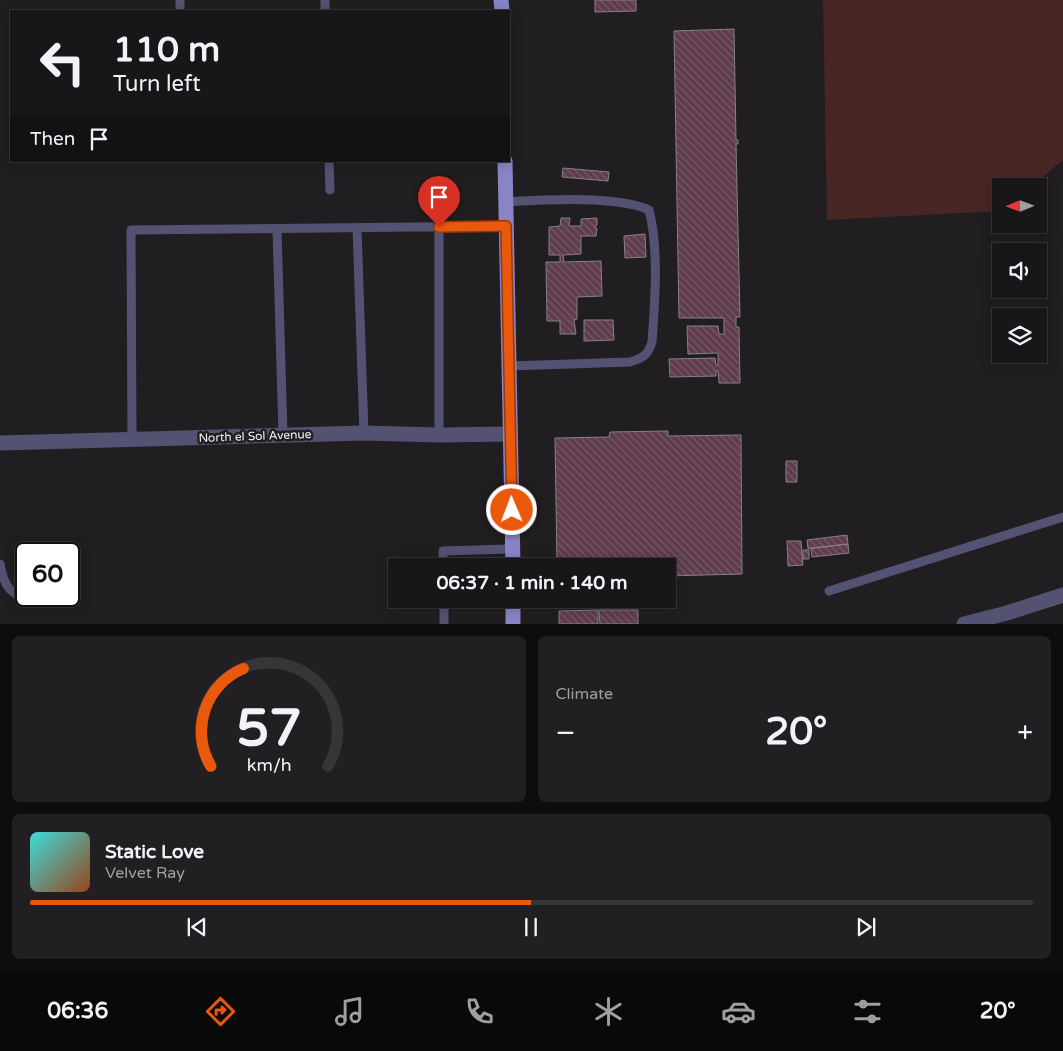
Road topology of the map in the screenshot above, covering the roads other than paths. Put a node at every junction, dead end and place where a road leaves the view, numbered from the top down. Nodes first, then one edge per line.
1 (329, 162) edge
2 (505, 162) edge
3 (330, 190) dead end
4 (506, 202) junction
5 (506, 226) junction
6 (439, 227) junction
7 (357, 228) junction
8 (277, 229) junction
9 (510, 366) junction
10 (364, 433) junction
11 (510, 434) junction
12 (283, 435) junction
13 (439, 435) junction
14 (132, 439) junction
15 (0, 443) edge
16 (1063, 517) edge
17 (512, 549) junction
18 (443, 558) edge
19 (513, 558) edge
20 (0, 564) edge
21 (829, 591) dead end
22 (15, 593) edge
23 (1063, 595) edge
24 (444, 608) edge
25 (513, 608) edge
26 (444, 624) edge
27 (513, 624) edge
28 (964, 624) edge

1 - 3 lane
2 - 4 main road
4 - 5 main road
4 - 9 lane
5 - 6 lane
5 - 9 main road
6 - 7 lane
6 - 13 lane
7 - 8 lane
7 - 10 lane
8 - 12 lane
8 - 14 lane
9 - 11 main road
10 - 12 street, North el Sol Avenue
10 - 13 street, North el Sol Avenue
11 - 13 street, North el Sol Avenue
11 - 17 main road
12 - 14 street, North el Sol Avenue
14 - 15 street, North el Sol Avenue
16 - 21 lane
17 - 18 lane
17 - 19 main road
20 - 22 lane
23 - 28 street
24 - 26 lane
25 - 27 main road

